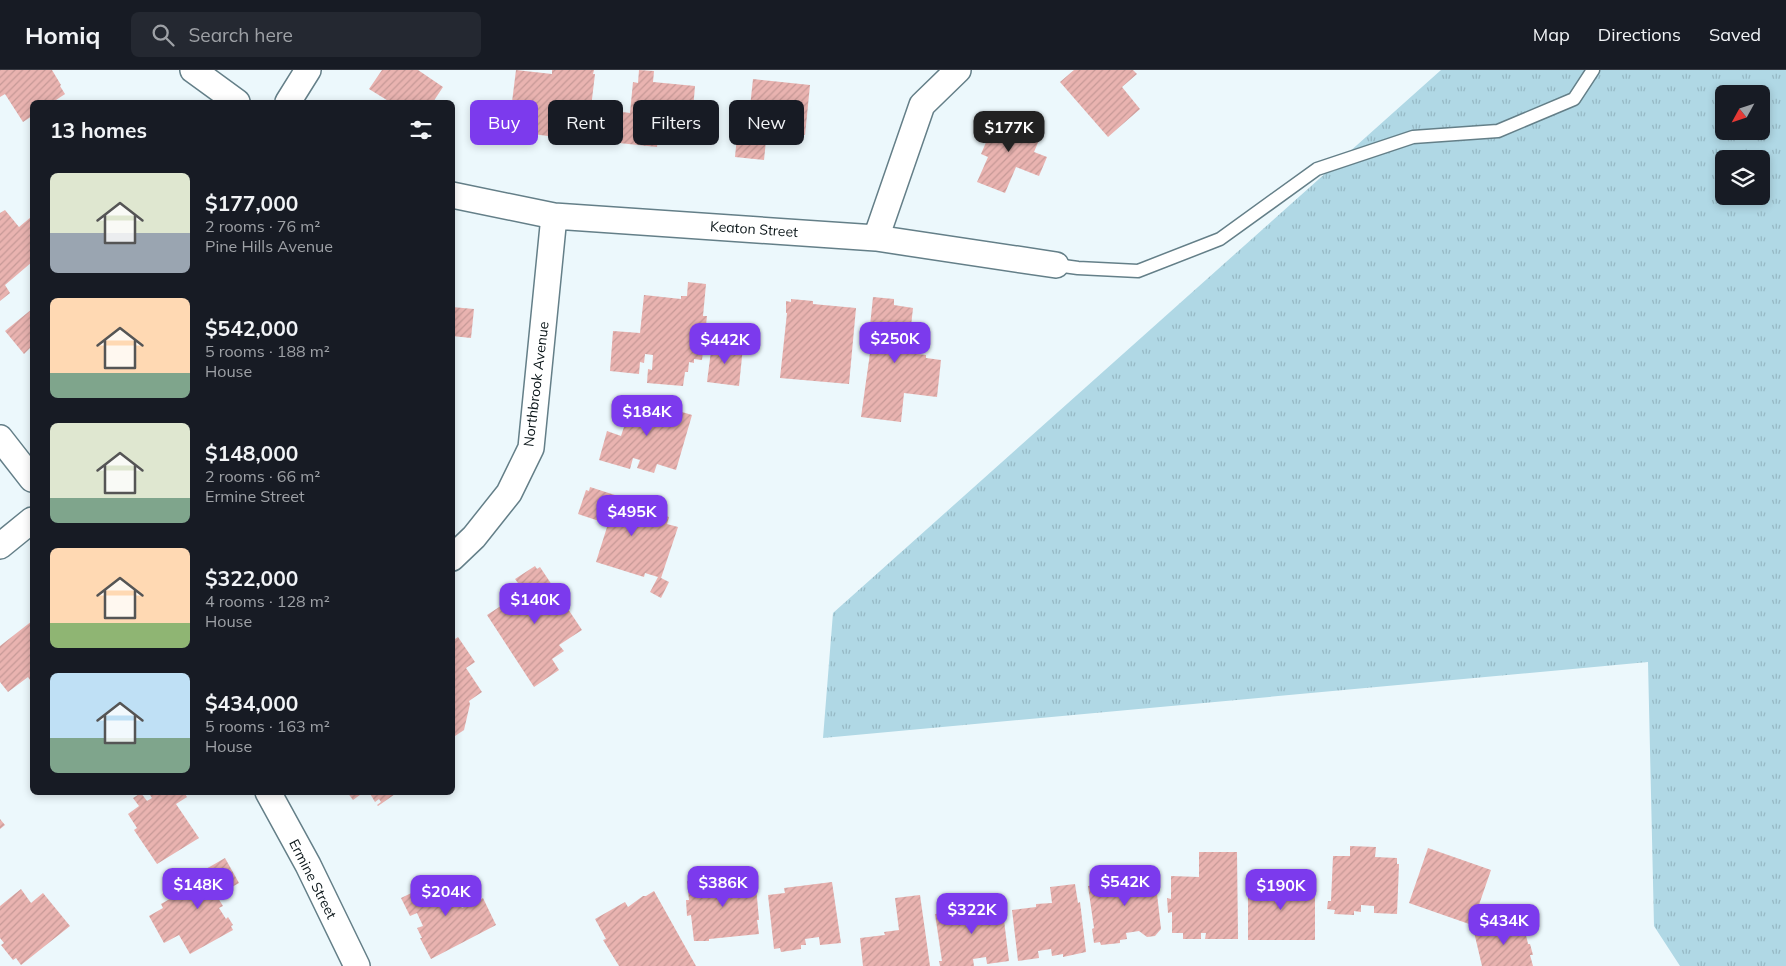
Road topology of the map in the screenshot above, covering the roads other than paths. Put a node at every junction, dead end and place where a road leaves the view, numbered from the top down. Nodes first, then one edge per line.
1 (193, 70) edge
2 (308, 70) edge
3 (958, 70) edge
4 (1593, 70) edge
5 (234, 100) edge
6 (289, 100) edge
7 (455, 196) edge
8 (554, 216) junction
9 (876, 238) junction
10 (1056, 265) joint
11 (0, 438) edge
12 (30, 476) edge
13 (30, 522) edge
14 (0, 546) edge
15 (455, 555) edge
16 (270, 795) edge
17 (357, 966) edge

1 - 5 street
2 - 6 street
3 - 9 street
4 - 10 lane
7 - 8 street, Keaton Street
8 - 9 street, Keaton Street
8 - 15 street, Northbrook Avenue
9 - 10 street, Keaton Street
11 - 12 street
13 - 14 street
16 - 17 street, Ermine Street

